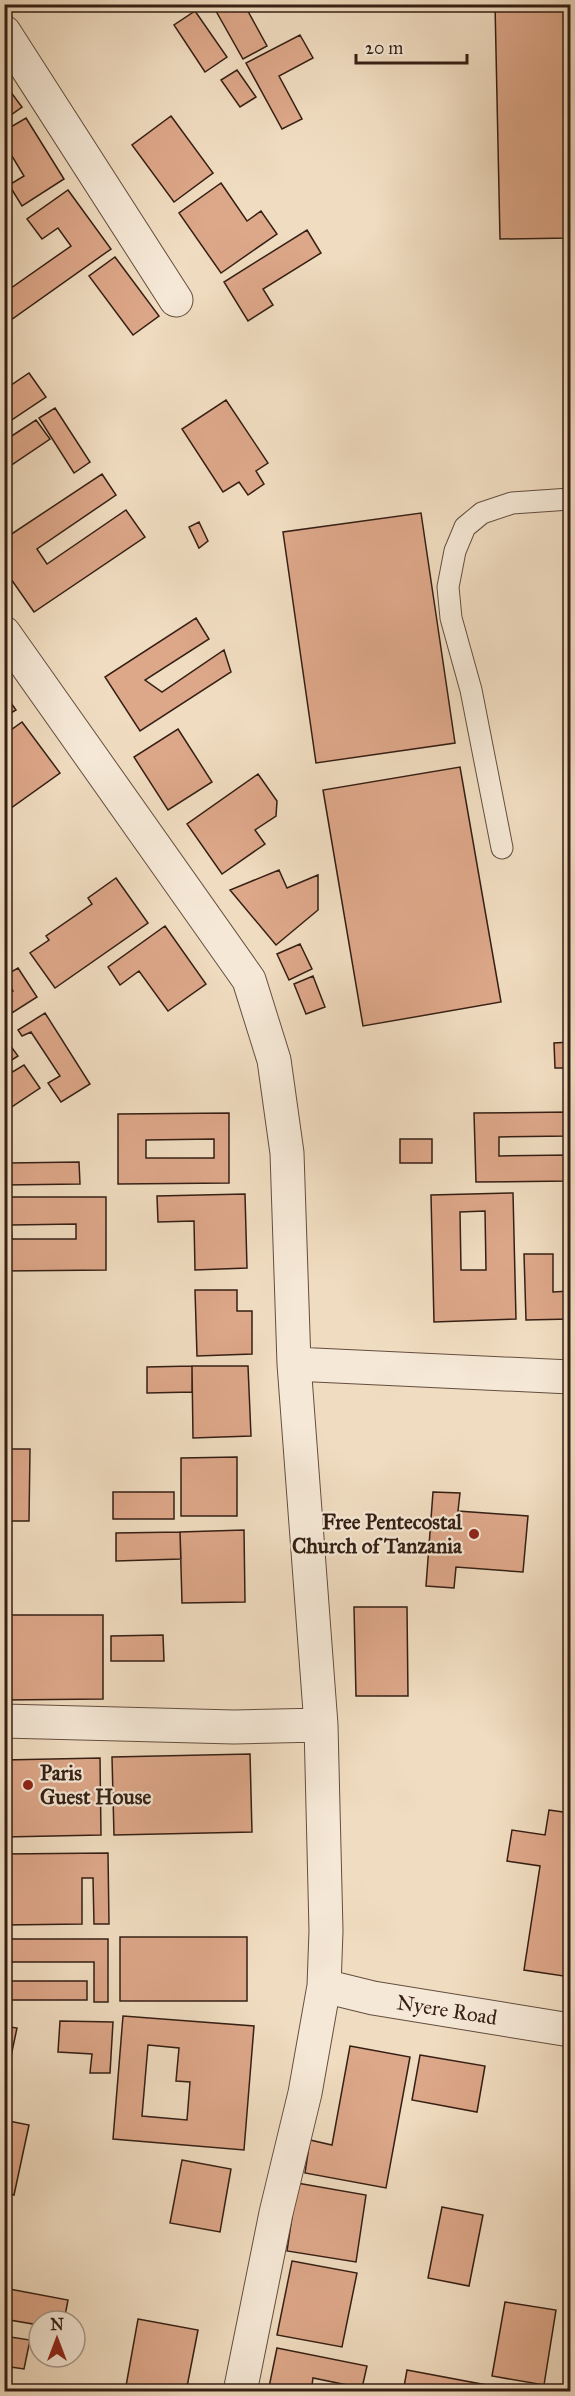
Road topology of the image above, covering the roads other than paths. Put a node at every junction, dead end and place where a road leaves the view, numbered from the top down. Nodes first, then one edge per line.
1 (4, 32) edge
2 (176, 300) dead end
3 (570, 499) edge
4 (4, 633) edge
5 (502, 848) dead end
6 (294, 1364) junction
7 (570, 1377) edge
8 (4, 1721) edge
9 (321, 1725) junction
10 (324, 1986) junction
11 (570, 2030) edge
12 (240, 2391) edge

1 - 2 street
3 - 5 lane
4 - 6 street
6 - 7 street
6 - 9 street
8 - 9 street
9 - 10 street
10 - 11 street, Nyere Road
10 - 12 street

